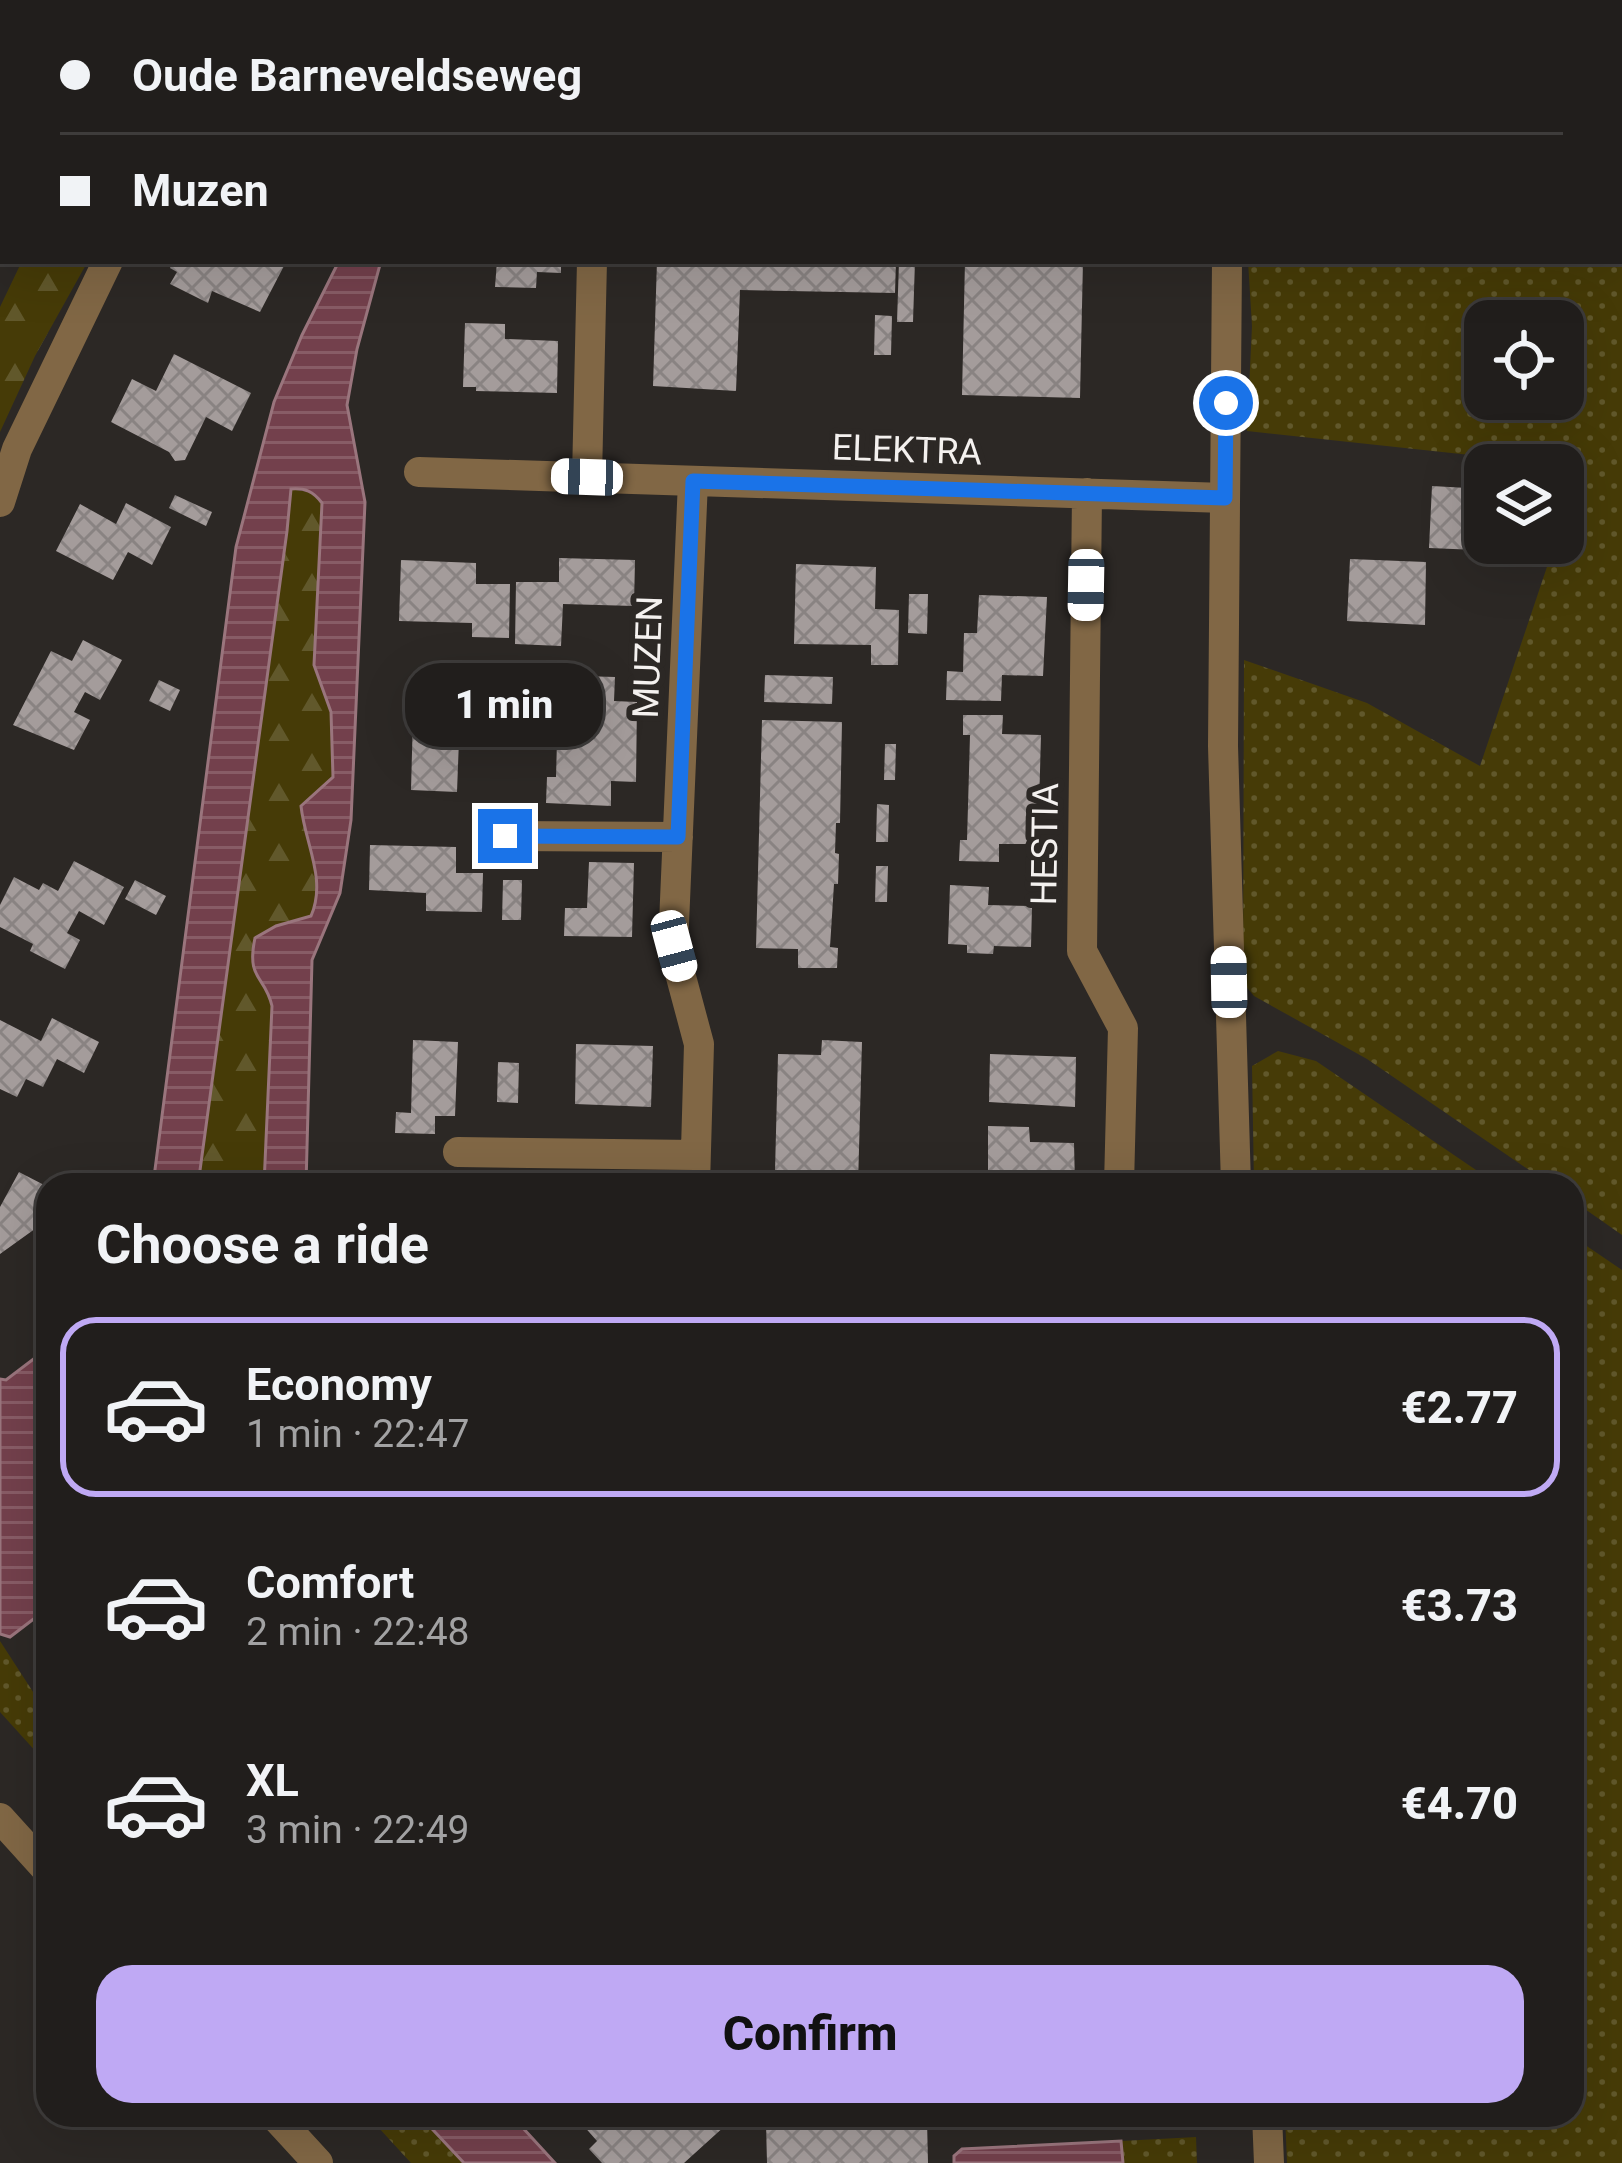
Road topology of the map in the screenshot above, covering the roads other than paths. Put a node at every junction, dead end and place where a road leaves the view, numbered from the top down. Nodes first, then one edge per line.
1 (107, 264) edge
2 (592, 264) edge
3 (1227, 264) edge
4 (419, 472) dead end
5 (587, 477) junction
6 (693, 481) junction
7 (1087, 494) junction
8 (1225, 498) junction
9 (0, 502) edge
10 (505, 836) dead end
11 (678, 837) junction
12 (458, 1152) dead end
13 (695, 1170) edge
14 (1119, 1173) edge
15 (1236, 1173) edge
16 (0, 1818) edge
17 (36, 1858) edge
18 (285, 2127) edge
19 (1268, 2127) edge
20 (318, 2163) edge
21 (1269, 2163) edge

1 - 9 street
2 - 5 street
3 - 8 street
4 - 5 street, ELEKTRA
5 - 6 street, ELEKTRA
6 - 7 street, ELEKTRA
6 - 11 street, MUZEN
7 - 8 street, ELEKTRA
7 - 14 street, HESTIA
8 - 15 street
10 - 11 street
11 - 13 street, MUZEN
12 - 13 street, MUZEN
16 - 17 street
18 - 20 street
19 - 21 street

